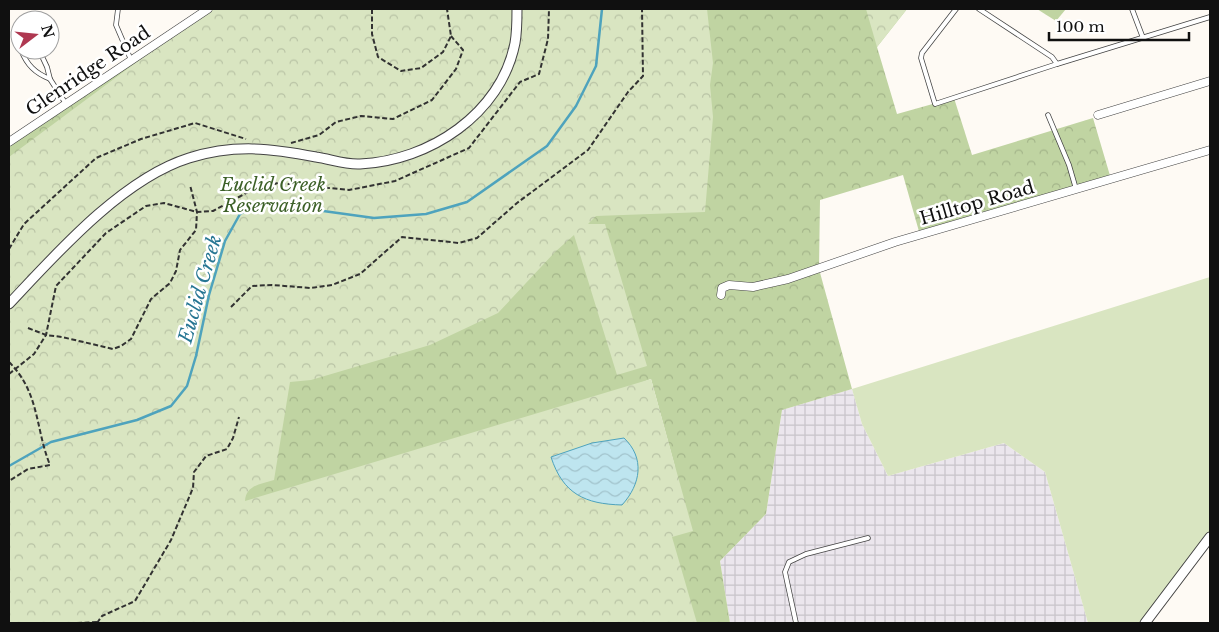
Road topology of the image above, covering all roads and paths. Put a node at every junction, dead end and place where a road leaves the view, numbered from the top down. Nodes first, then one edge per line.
1 (118, 9) edge
2 (208, 9) edge
3 (372, 9) edge
4 (447, 9) edge
5 (517, 9) edge
6 (549, 9) edge
7 (642, 9) edge
8 (956, 9) edge
9 (979, 9) edge
10 (1132, 9) edge
11 (1210, 17) edge
12 (451, 36) junction
13 (1143, 38) junction
14 (26, 60) edge
15 (43, 60) edge
16 (131, 60) junction
17 (1057, 64) junction
18 (50, 79) junction
19 (1210, 81) edge
20 (66, 104) junction
21 (1048, 115) dead end
22 (1098, 115) dead end
23 (249, 139) dead end
24 (9, 142) edge
25 (282, 142) dead end
26 (1210, 150) edge
27 (190, 185) dead end
28 (1076, 189) junction
29 (197, 212) junction
30 (9, 248) edge
31 (721, 295) dead end
32 (9, 304) edge
33 (231, 307) dead end
34 (28, 328) dead end
35 (46, 335) junction
36 (9, 362) edge
37 (15, 368) junction
38 (9, 374) edge
39 (239, 417) dead end
40 (9, 481) edge
41 (1210, 537) edge
42 (868, 538) dead end
43 (98, 622) edge
44 (77, 623) edge
45 (796, 623) edge
46 (1145, 623) edge

1 - 16 lane
2 - 16 street, Glenridge Road
3 - 12 path
4 - 12 path
5 - 32 street
6 - 29 path
7 - 33 path
8 - 17 lane
9 - 17 lane
10 - 13 lane
11 - 13 lane
12 - 25 path
13 - 17 lane
14 - 18 lane
15 - 18 lane
16 - 20 street, Glenridge Road
18 - 20 lane
19 - 22 street
20 - 24 street, Glenridge Road
21 - 28 lane
23 - 30 path
26 - 28 street, Hilltop Road
27 - 29 path
28 - 31 street, Hilltop Road
29 - 35 path
29 - 35 path
34 - 35 path
35 - 37 path
36 - 37 path
37 - 38 path
37 - 40 path
39 - 43 path
41 - 46 street
42 - 45 lane
43 - 44 path

